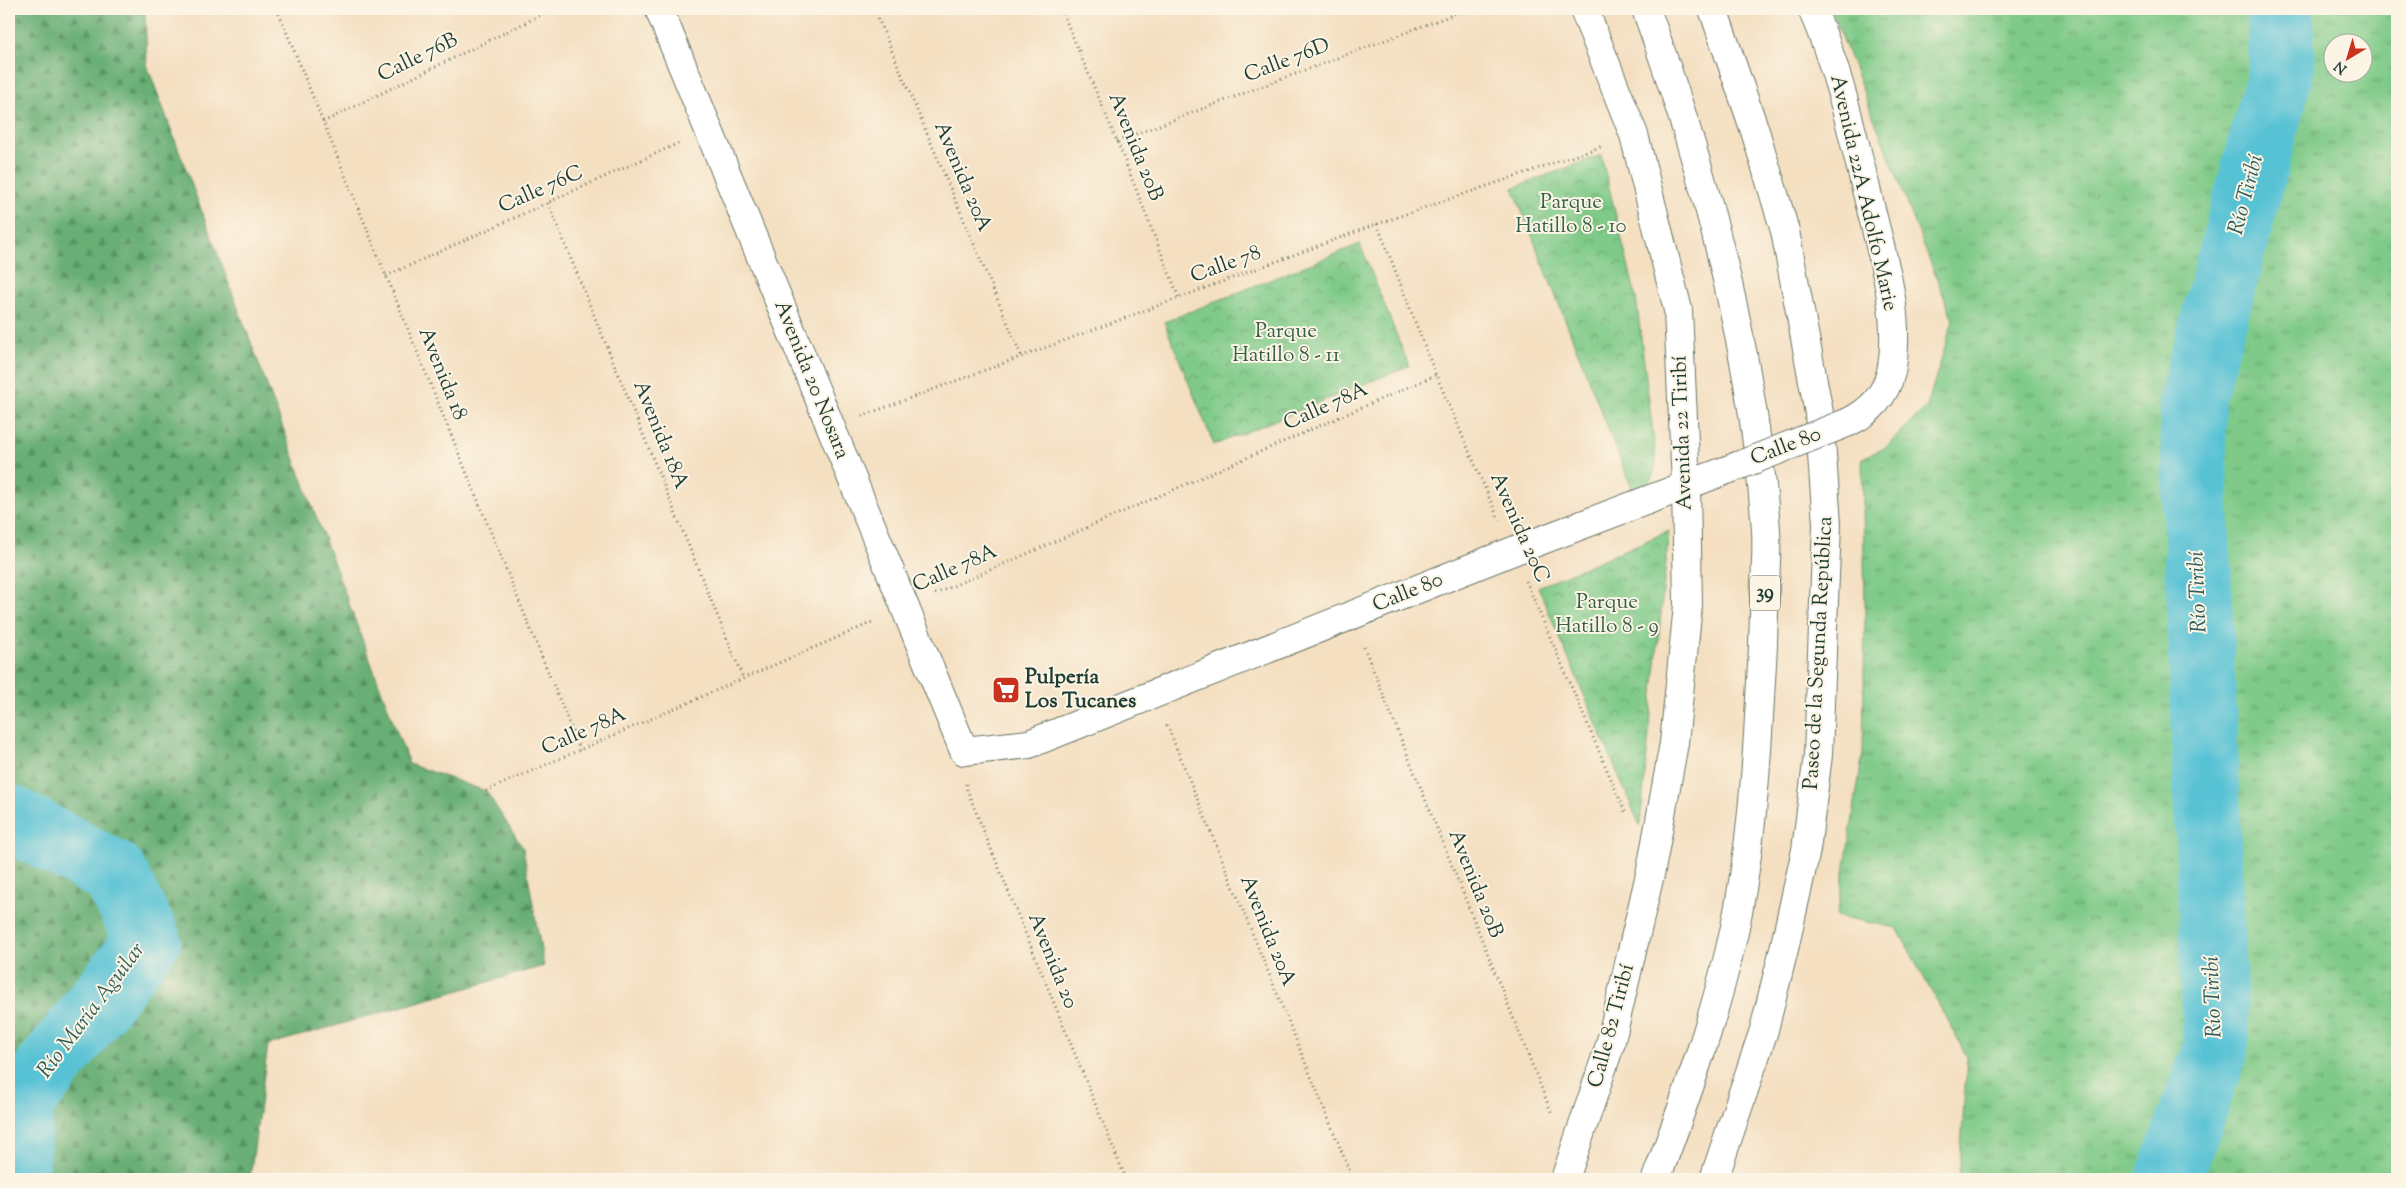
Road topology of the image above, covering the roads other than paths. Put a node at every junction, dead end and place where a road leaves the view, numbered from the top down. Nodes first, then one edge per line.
1 (659, 9) edge
2 (1584, 9) edge
3 (1646, 9) edge
4 (1713, 9) edge
5 (1812, 9) edge
6 (1849, 422) joint
7 (1686, 485) junction
8 (964, 751) joint
9 (1651, 870) joint
10 (1565, 1179) edge
11 (1656, 1179) edge
12 (1714, 1179) edge

1 - 8 main road, Avenida 20 Nosara
2 - 7 main road, Avenida 22 Tiribí
3 - 11 main road, 39
4 - 12 main road, Paseo de la Segunda República
5 - 6 main road, Avenida 22A Adolfo Marie
6 - 7 main road, Calle 80, bridge
7 - 8 main road, Calle 80
7 - 9 main road, Avenida 22 Tiribí
9 - 10 main road, Calle 82 Tiribí

